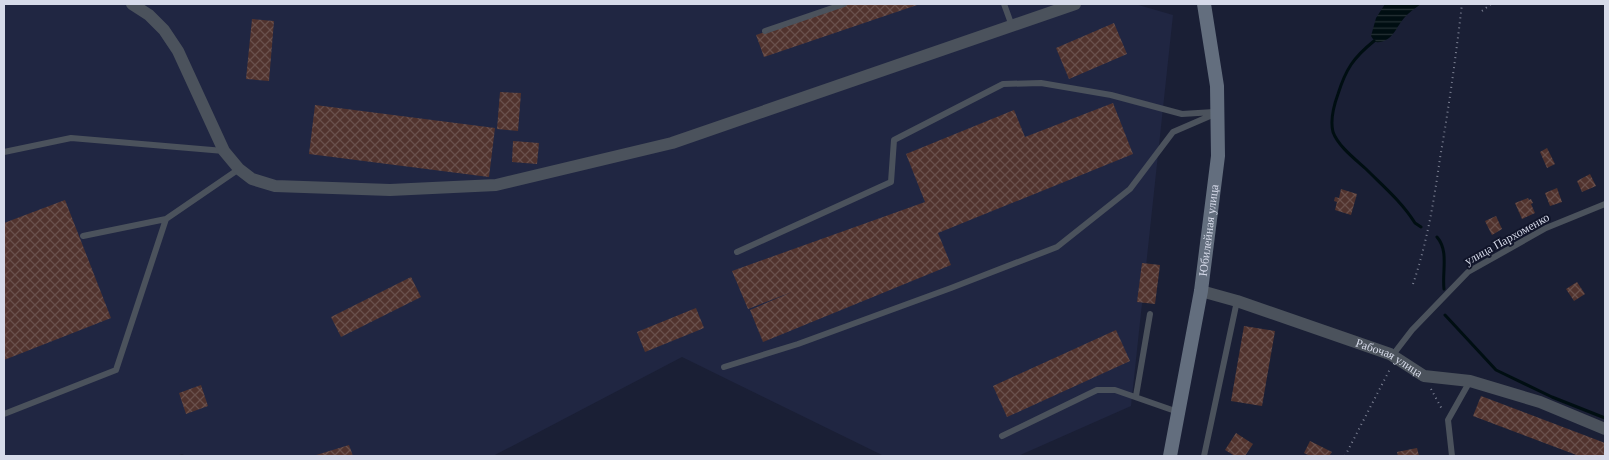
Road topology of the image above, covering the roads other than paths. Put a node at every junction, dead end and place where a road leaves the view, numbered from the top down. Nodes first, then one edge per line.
1 (132, 4) edge
2 (844, 4) edge
3 (1004, 4) edge
4 (1075, 4) edge
5 (1204, 4) edge
6 (1012, 26) junction
7 (765, 31) dead end
8 (1218, 112) junction
9 (224, 151) junction
10 (4, 152) edge
11 (238, 170) junction
12 (1605, 204) edge
13 (166, 219) junction
14 (83, 236) dead end
15 (737, 252) dead end
16 (1201, 291) junction
17 (1237, 301) junction
18 (1150, 314) dead end
19 (1394, 357) junction
20 (724, 367) dead end
21 (1470, 381) junction
22 (1136, 396) junction
23 (1178, 412) junction
24 (4, 414) edge
25 (1605, 429) edge
26 (1002, 436) dead end
27 (1170, 456) edge
28 (1204, 456) edge
29 (1452, 456) edge

1 - 9 street
2 - 7 lane
3 - 6 lane
4 - 6 street
5 - 8 main road, Юбилейная улица
6 - 11 street
8 - 15 lane
8 - 16 main road, Юбилейная улица
8 - 20 lane
9 - 10 lane
9 - 11 street
11 - 13 lane
12 - 19 lane, улица Пархоменко
13 - 14 lane
13 - 24 lane
16 - 17 street, Рабочая улица
16 - 23 main road, Юбилейная улица
17 - 19 street, Рабочая улица
17 - 28 lane
18 - 22 lane
19 - 21 street, Рабочая улица
21 - 25 street, Рабочая улица
21 - 29 lane
22 - 23 lane
22 - 26 lane
23 - 27 main road, Юбилейная улица

